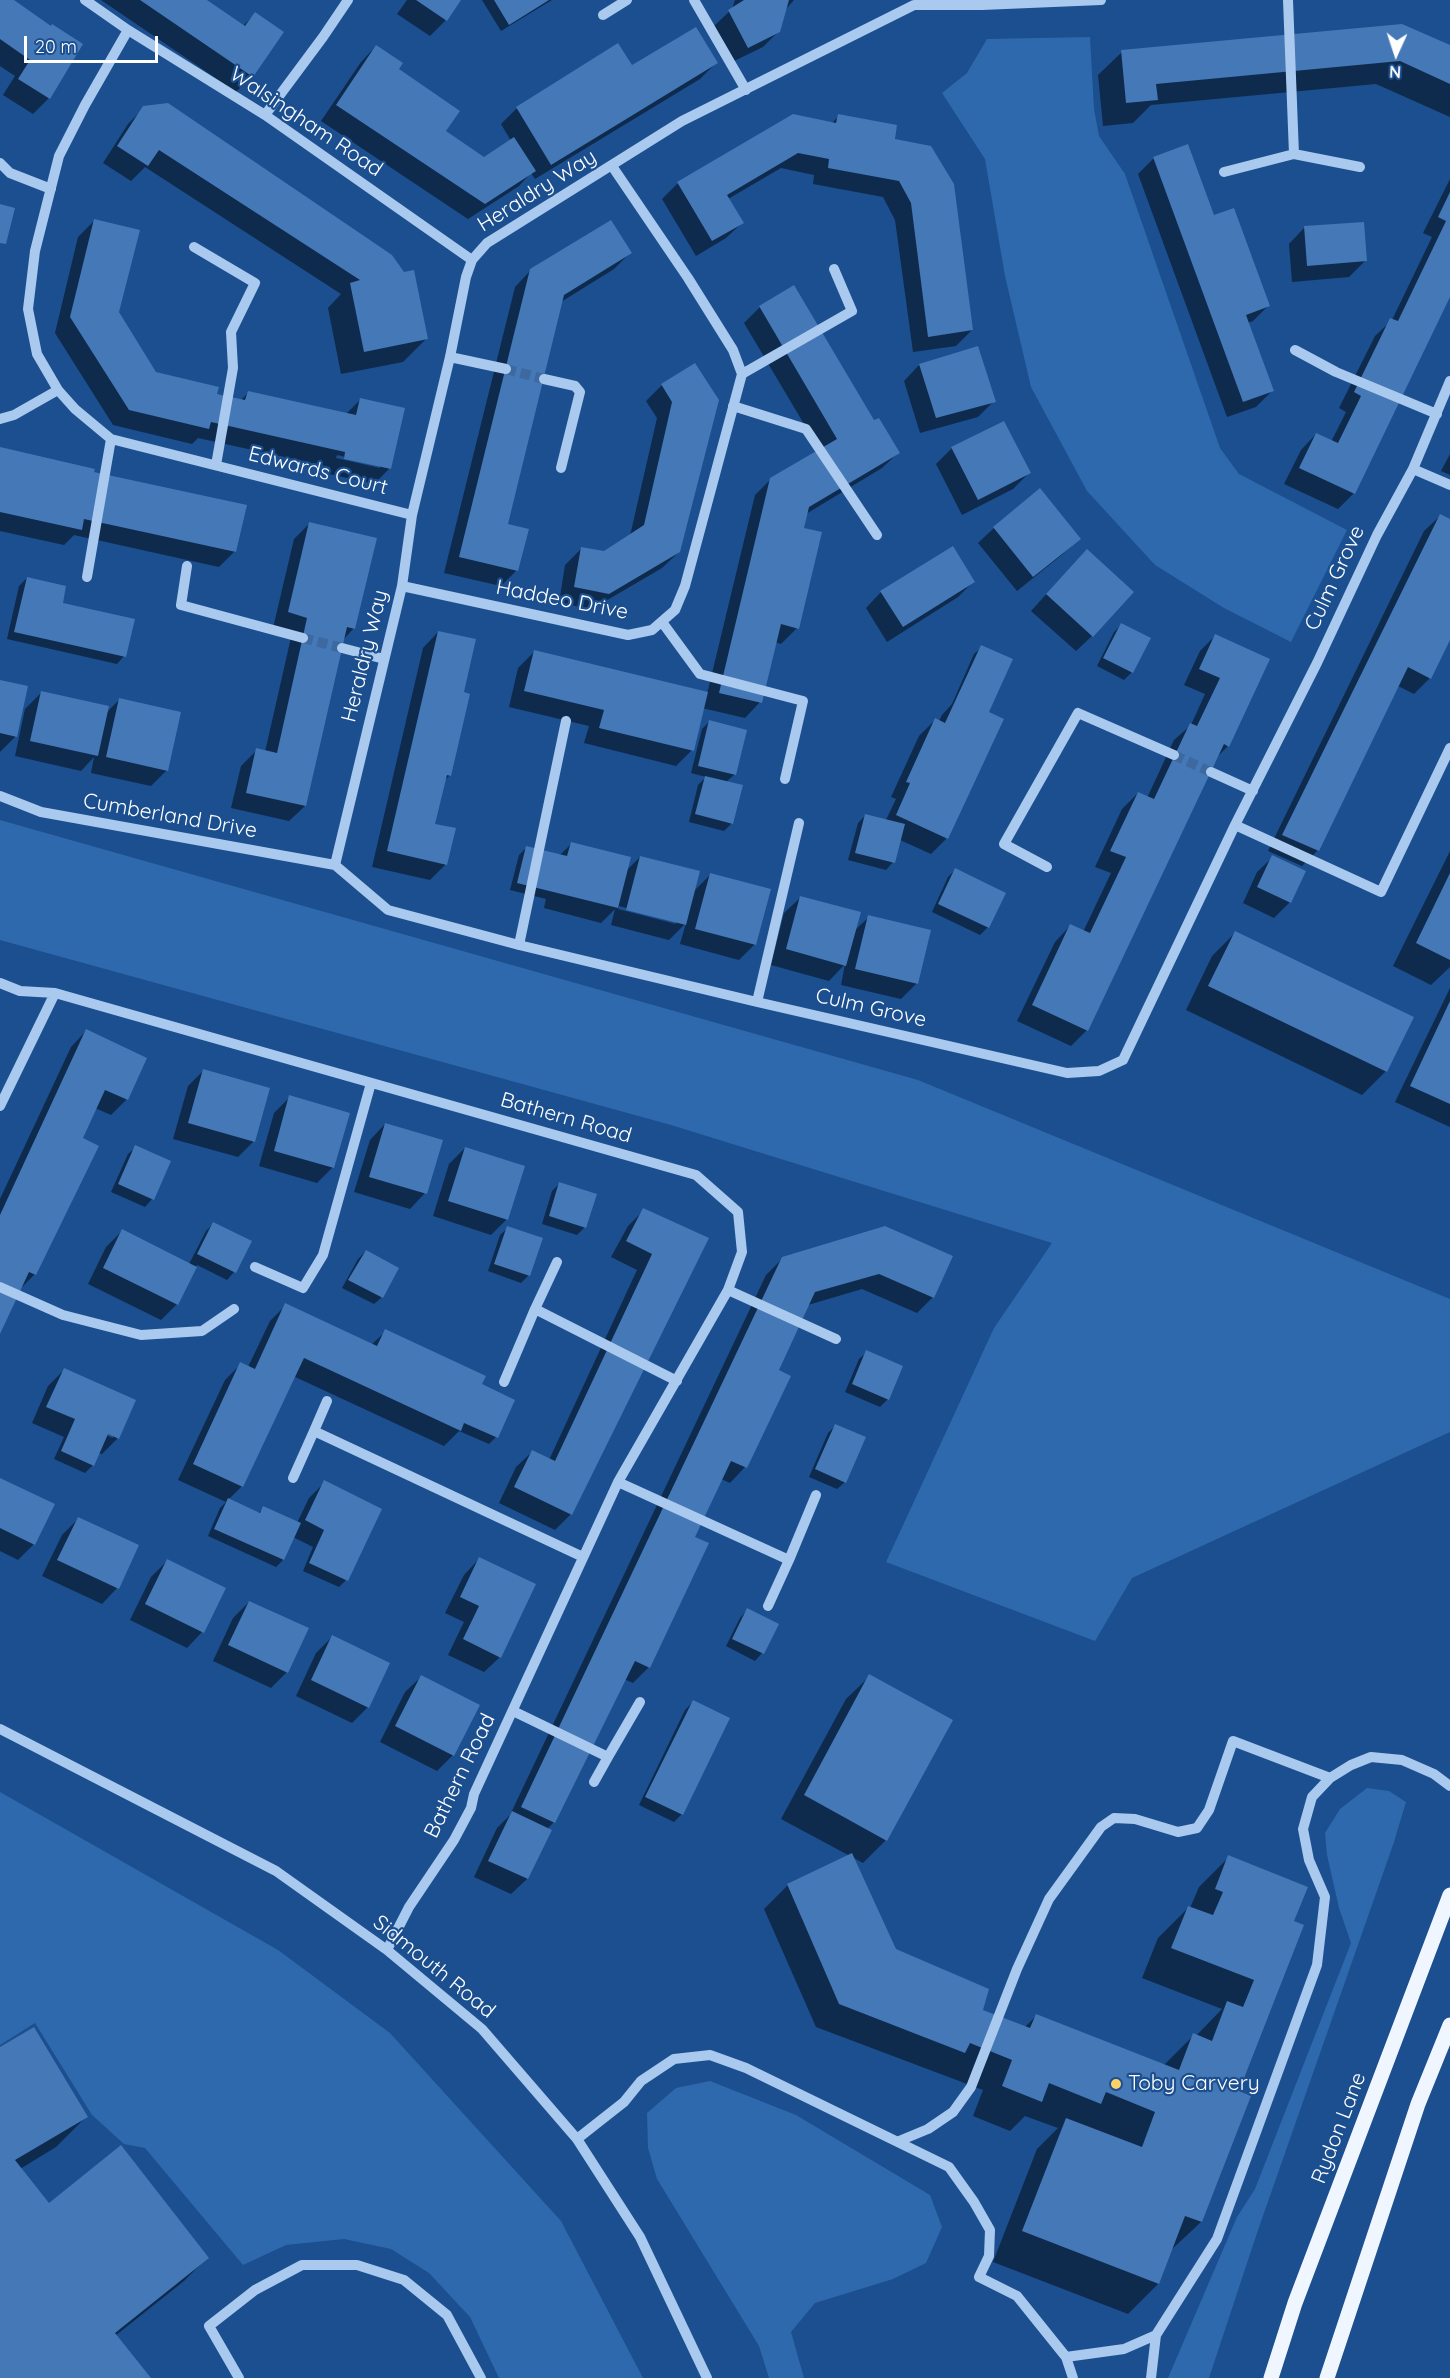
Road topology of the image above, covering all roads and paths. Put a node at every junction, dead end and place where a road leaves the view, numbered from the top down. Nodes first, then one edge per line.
1 (85, 0) edge
2 (348, 0) edge
3 (627, 0) edge
4 (694, 0) edge
5 (1101, 0) edge
6 (1288, 0) edge
7 (913, 3) edge
8 (603, 15) dead end
9 (128, 30) junction
10 (746, 90) junction
11 (265, 115) junction
12 (1294, 154) junction
13 (0, 163) edge
14 (612, 166) junction
15 (1360, 167) dead end
16 (1224, 172) dead end
17 (51, 189) junction
18 (194, 247) dead end
19 (472, 260) junction
20 (834, 269) dead end
21 (1295, 350) dead end
22 (450, 357) junction
23 (506, 369) tunnel mouth
24 (742, 374) junction
25 (544, 379) tunnel mouth
26 (1450, 381) edge
27 (57, 390) junction
28 (733, 406) junction
29 (1437, 414) junction
30 (0, 419) edge
31 (111, 439) junction
32 (216, 465) junction
33 (561, 468) dead end
34 (1413, 469) junction
35 (1450, 485) edge
36 (412, 515) junction
37 (877, 535) dead end
38 (187, 566) dead end
39 (87, 577) dead end
40 (402, 586) junction
41 (662, 622) junction
42 (303, 638) tunnel mouth
43 (342, 648) tunnel mouth
44 (384, 659) junction
45 (566, 721) dead end
46 (1450, 748) edge
47 (1174, 755) tunnel mouth
48 (1211, 772) tunnel mouth
49 (785, 779) dead end
50 (1253, 791) junction
51 (0, 796) edge
52 (799, 823) dead end
53 (1235, 825) junction
54 (335, 865) junction
55 (1047, 867) dead end
56 (519, 945) junction
57 (0, 983) edge
58 (56, 993) junction
59 (756, 1002) junction
60 (371, 1083) junction
61 (0, 1106) edge
62 (557, 1262) dead end
63 (255, 1268) dead end
64 (0, 1287) edge
65 (728, 1290) junction
66 (234, 1309) dead end
67 (535, 1310) junction
68 (836, 1339) dead end
69 (677, 1380) junction
70 (504, 1382) dead end
71 (327, 1401) dead end
72 (314, 1431) junction
73 (293, 1478) dead end
74 (618, 1482) junction
75 (816, 1495) dead end
76 (583, 1557) junction
77 (789, 1560) junction
78 (768, 1606) dead end
79 (640, 1702) dead end
80 (513, 1711) junction
81 (0, 1729) edge
82 (608, 1757) junction
83 (1330, 1778) junction
84 (594, 1782) dead end
85 (1450, 1786) edge
86 (1450, 1895) edge
87 (387, 1950) junction
88 (1450, 2025) edge
89 (577, 2139) junction
90 (899, 2141) junction
91 (1156, 2335) junction
92 (1066, 2357) junction
93 (239, 2378) edge
94 (481, 2378) edge
95 (707, 2378) edge
96 (1073, 2378) edge
97 (1151, 2378) edge
98 (1270, 2378) edge
99 (1327, 2378) edge

1 - 9 street, Walsingham Road
2 - 11 street
3 - 8 street
4 - 10 street
5 - 7 street, Heraldry Way
6 - 12 street
7 - 10 street, Heraldry Way
9 - 11 street, Walsingham Road
9 - 17 street, Edwards Court
10 - 14 street, Heraldry Way
11 - 19 street, Walsingham Road
12 - 15 street
12 - 16 street
13 - 17 street
14 - 19 street, Heraldry Way
14 - 24 street
17 - 27 street, Edwards Court
18 - 32 street, Edwards Court
19 - 22 street, Heraldry Way
20 - 24 street
21 - 29 street
22 - 23 street
22 - 36 street, Heraldry Way
24 - 28 street, Haddeo Drive
25 - 33 street
26 - 29 street, Culm Grove
27 - 30 street
27 - 31 street, Edwards Court
28 - 37 street
28 - 41 street, Haddeo Drive
29 - 34 street, Culm Grove
31 - 32 street, Edwards Court
31 - 39 street
32 - 36 street, Edwards Court
34 - 35 street
34 - 50 street, Culm Grove
36 - 40 street, Heraldry Way
38 - 42 street
40 - 41 street, Haddeo Drive
40 - 44 street, Heraldry Way
41 - 49 street
43 - 44 street
44 - 54 street, Heraldry Way
45 - 56 street
46 - 53 street
47 - 55 street
48 - 50 street
50 - 53 street, Culm Grove
51 - 54 street, Cumberland Drive
52 - 59 street
53 - 59 street, Culm Grove
54 - 56 street, Culm Grove
56 - 59 street, Culm Grove
57 - 58 street, Bathern Road
58 - 60 street, Bathern Road
58 - 61 street
60 - 63 street
60 - 65 street, Bathern Road
62 - 67 street
64 - 66 street
65 - 68 street
65 - 69 street, Bathern Road
67 - 69 street
67 - 70 street
69 - 74 street, Bathern Road
71 - 72 street
72 - 73 street
72 - 76 street
74 - 76 street, Bathern Road
74 - 77 street
75 - 77 street
76 - 80 street, Bathern Road
77 - 78 street
79 - 82 street
80 - 82 street, Bathern Road
80 - 87 street, Bathern Road
81 - 87 street, Sidmouth Road
82 - 84 street
83 - 85 street
83 - 90 street
83 - 91 street
86 - 98 main road, Rydon Lane
87 - 89 street, Sidmouth Road
88 - 99 main road
89 - 90 street
89 - 95 street, Sidmouth Road
90 - 92 street
91 - 92 street
91 - 97 street
92 - 96 street
93 - 94 street

